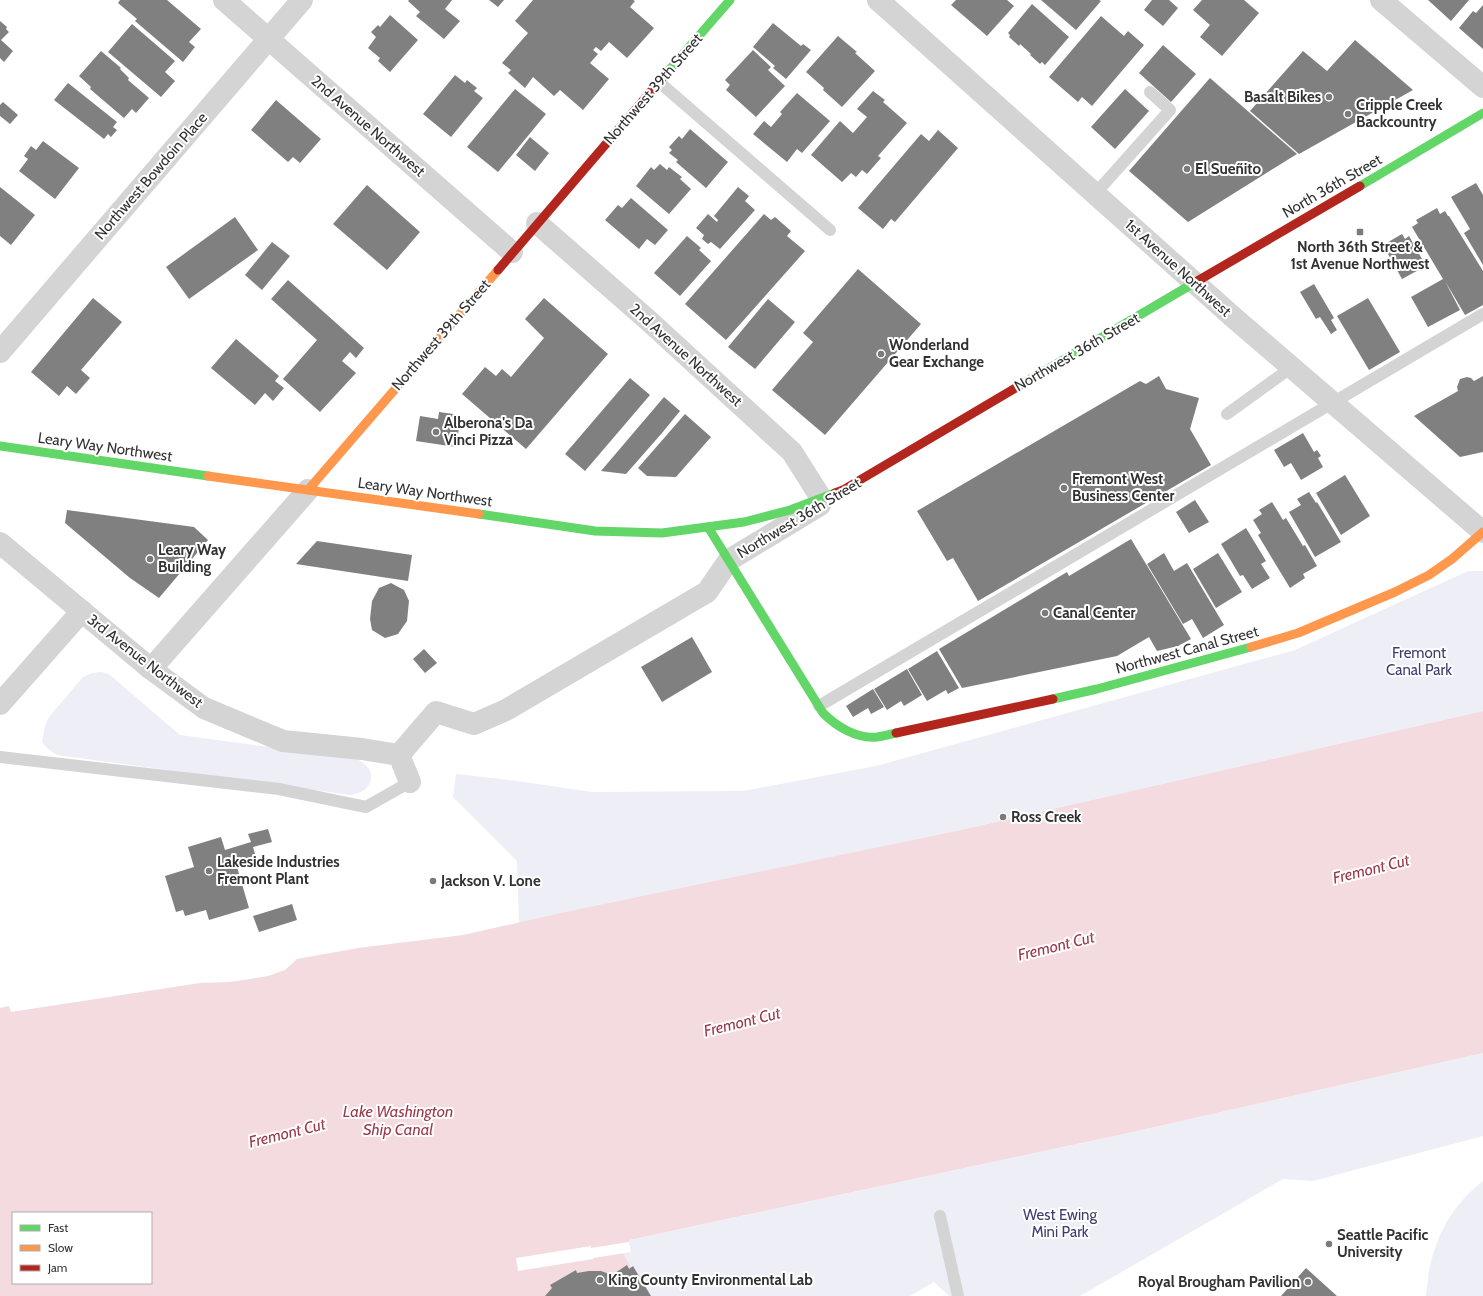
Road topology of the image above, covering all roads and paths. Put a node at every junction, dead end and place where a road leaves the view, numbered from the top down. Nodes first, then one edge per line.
1 (224, 0) edge
2 (302, 0) edge
3 (730, 0) edge
4 (878, 0) edge
5 (1381, 0) edge
6 (269, 39) junction
7 (659, 82) junction
8 (1483, 86) edge
9 (1150, 92) dead end
10 (1483, 113) edge
11 (1095, 194) junction
12 (537, 223) junction
13 (830, 230) dead end
14 (512, 252) junction
15 (1194, 283) junction
16 (1483, 314) edge
17 (0, 352) edge
18 (1292, 367) junction
19 (1333, 403) junction
20 (1227, 414) dead end
21 (0, 446) edge
22 (308, 490) junction
23 (843, 490) junction
24 (822, 498) junction
25 (708, 527) junction
26 (1483, 532) edge
27 (0, 543) edge
28 (729, 560) junction
29 (82, 611) junction
30 (151, 668) junction
31 (0, 704) edge
32 (819, 706) junction
33 (399, 755) junction
34 (0, 757) edge
35 (410, 782) joint
36 (940, 1216) dead end
37 (958, 1296) edge

1 - 6 street, 2nd Avenue Northwest
2 - 6 street, Northwest Bowdoin Place
3 - 7 main road, Northwest 39th Street
4 - 11 street, 1st Avenue Northwest
5 - 8 street
6 - 14 street, 2nd Avenue Northwest
6 - 17 street, Northwest Bowdoin Place
7 - 12 main road, Northwest 39th Street
7 - 13 lane
9 - 11 lane
10 - 15 main road, North 36th Street
11 - 15 street, 1st Avenue Northwest
12 - 14 main road, Northwest 39th Street
12 - 24 street, 2nd Avenue Northwest
14 - 22 main road, Northwest 39th Street
15 - 18 street, 1st Avenue Northwest
15 - 23 main road, Northwest 36th Street
16 - 19 lane
18 - 19 street, 1st Avenue Northwest
18 - 20 lane
19 - 26 street, 1st Avenue Northwest
19 - 32 lane
21 - 22 main road, Leary Way Northwest
22 - 25 main road, Leary Way Northwest
22 - 30 street, Northwest 39th Street
23 - 24 main road, Leary Way Northwest
23 - 28 street, Northwest 36th Street
24 - 25 main road, Leary Way Northwest
25 - 28 main road
26 - 32 main road, Northwest Canal Street
27 - 29 street, 3rd Avenue Northwest
28 - 32 main road
28 - 33 street, Northwest 36th Street
29 - 30 street, 3rd Avenue Northwest
29 - 31 street
30 - 33 street, 3rd Avenue Northwest
33 - 35 street
34 - 35 lane
36 - 37 lane

